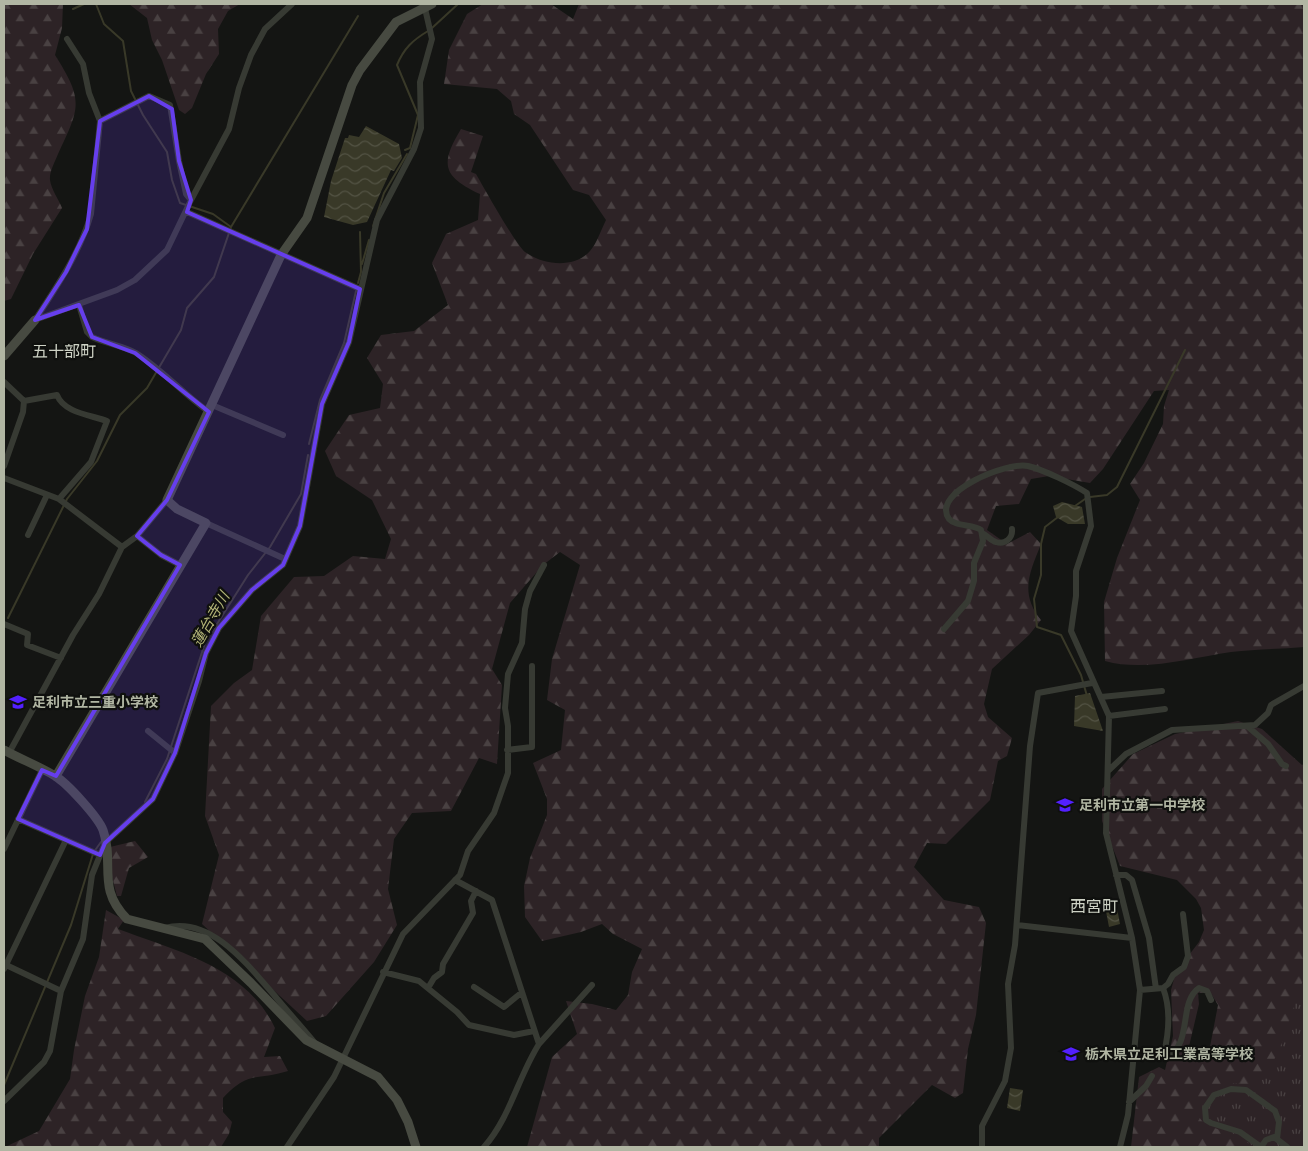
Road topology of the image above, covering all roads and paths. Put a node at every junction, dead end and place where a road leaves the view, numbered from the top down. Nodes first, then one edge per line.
1 (292, 4) edge
2 (427, 5) edge
3 (67, 39) dead end
4 (100, 121) junction
5 (191, 200) junction
6 (187, 212) junction
7 (281, 255) junction
8 (360, 289) junction
9 (79, 305) junction
10 (35, 320) junction
11 (4, 356) edge
12 (4, 382) edge
13 (24, 400) junction
14 (210, 409) junction
15 (283, 435) dead end
16 (4, 466) edge
17 (4, 478) edge
18 (47, 495) junction
19 (59, 500) junction
20 (167, 500) junction
21 (206, 523) junction
22 (1012, 529) dead end
23 (982, 533) junction
24 (28, 535) dead end
25 (137, 536) junction
26 (122, 547) junction
27 (285, 559) junction
28 (180, 565) junction
29 (544, 565) dead end
30 (4, 624) edge
31 (944, 629) dead end
32 (61, 658) junction
33 (532, 666) dead end
34 (1092, 683) junction
35 (1304, 686) edge
36 (1162, 691) dead end
37 (1101, 698) junction
38 (1165, 709) dead end
39 (1109, 716) junction
40 (1248, 726) junction
41 (148, 731) dead end
42 (507, 750) junction
43 (6, 751) edge
44 (175, 753) junction
45 (1286, 766) dead end
46 (42, 770) junction
47 (1108, 771) junction
48 (56, 776) junction
49 (18, 819) junction
50 (66, 840) junction
51 (106, 843) junction
52 (4, 849) edge
53 (100, 854) junction
54 (1116, 875) junction
55 (455, 880) junction
56 (476, 891) junction
57 (1184, 914) dead end
58 (1017, 925) junction
59 (1132, 938) junction
60 (4, 966) edge
61 (383, 972) junction
62 (592, 985) dead end
63 (474, 987) dead end
64 (428, 988) junction
65 (1159, 989) junction
66 (1140, 990) junction
67 (61, 991) junction
68 (521, 993) junction
69 (1211, 1000) dead end
70 (534, 1031) junction
71 (539, 1044) junction
72 (343, 1059) junction
73 (1152, 1076) dead end
74 (4, 1101) edge
75 (1129, 1102) junction
76 (1277, 1139) junction
77 (287, 1147) edge
78 (416, 1147) edge
79 (484, 1147) edge
80 (982, 1147) edge
81 (1120, 1147) edge
82 (1261, 1147) edge
83 (1287, 1147) edge

1 - 5 street
2 - 7 street
2 - 8 street
3 - 4 street
4 - 5 street
4 - 10 street
5 - 6 street
6 - 7 street
6 - 9 street
7 - 8 street
7 - 14 street
8 - 27 street
9 - 10 street
9 - 14 street
10 - 11 street
12 - 13 street
13 - 16 street
13 - 19 street
14 - 15 street
14 - 20 street
17 - 18 street
18 - 19 street
18 - 24 street
19 - 26 street
20 - 21 street
20 - 25 street
21 - 27 street
21 - 28 street
22 - 23 street
23 - 31 street
23 - 34 street
25 - 26 street
25 - 28 street
26 - 32 street
27 - 44 street
28 - 48 street
29 - 42 street
30 - 32 street
32 - 43 street
33 - 42 street
34 - 37 street
34 - 58 street
35 - 40 street
36 - 37 street
37 - 39 street
38 - 39 street
39 - 47 street
40 - 45 street
40 - 47 street
41 - 44 street
42 - 55 street
43 - 46 street
44 - 51 street
46 - 48 street
46 - 49 street
47 - 54 street
48 - 51 street
49 - 50 street
49 - 52 street
50 - 53 street
50 - 60 street
51 - 53 street
51 - 72 street
53 - 67 street
54 - 59 street
54 - 65 street
55 - 56 street
55 - 61 street
56 - 64 street
56 - 68 street
57 - 65 street
58 - 59 street
58 - 80 street
59 - 66 street
60 - 67 street
61 - 64 street
61 - 72 street
62 - 71 street
63 - 68 street
64 - 70 street
65 - 66 street
65 - 69 street
66 - 75 street
67 - 74 street
68 - 70 street
70 - 71 street
71 - 79 street
72 - 77 street
72 - 78 street
73 - 75 street
75 - 81 street
76 - 82 street
76 - 82 street
76 - 83 street

